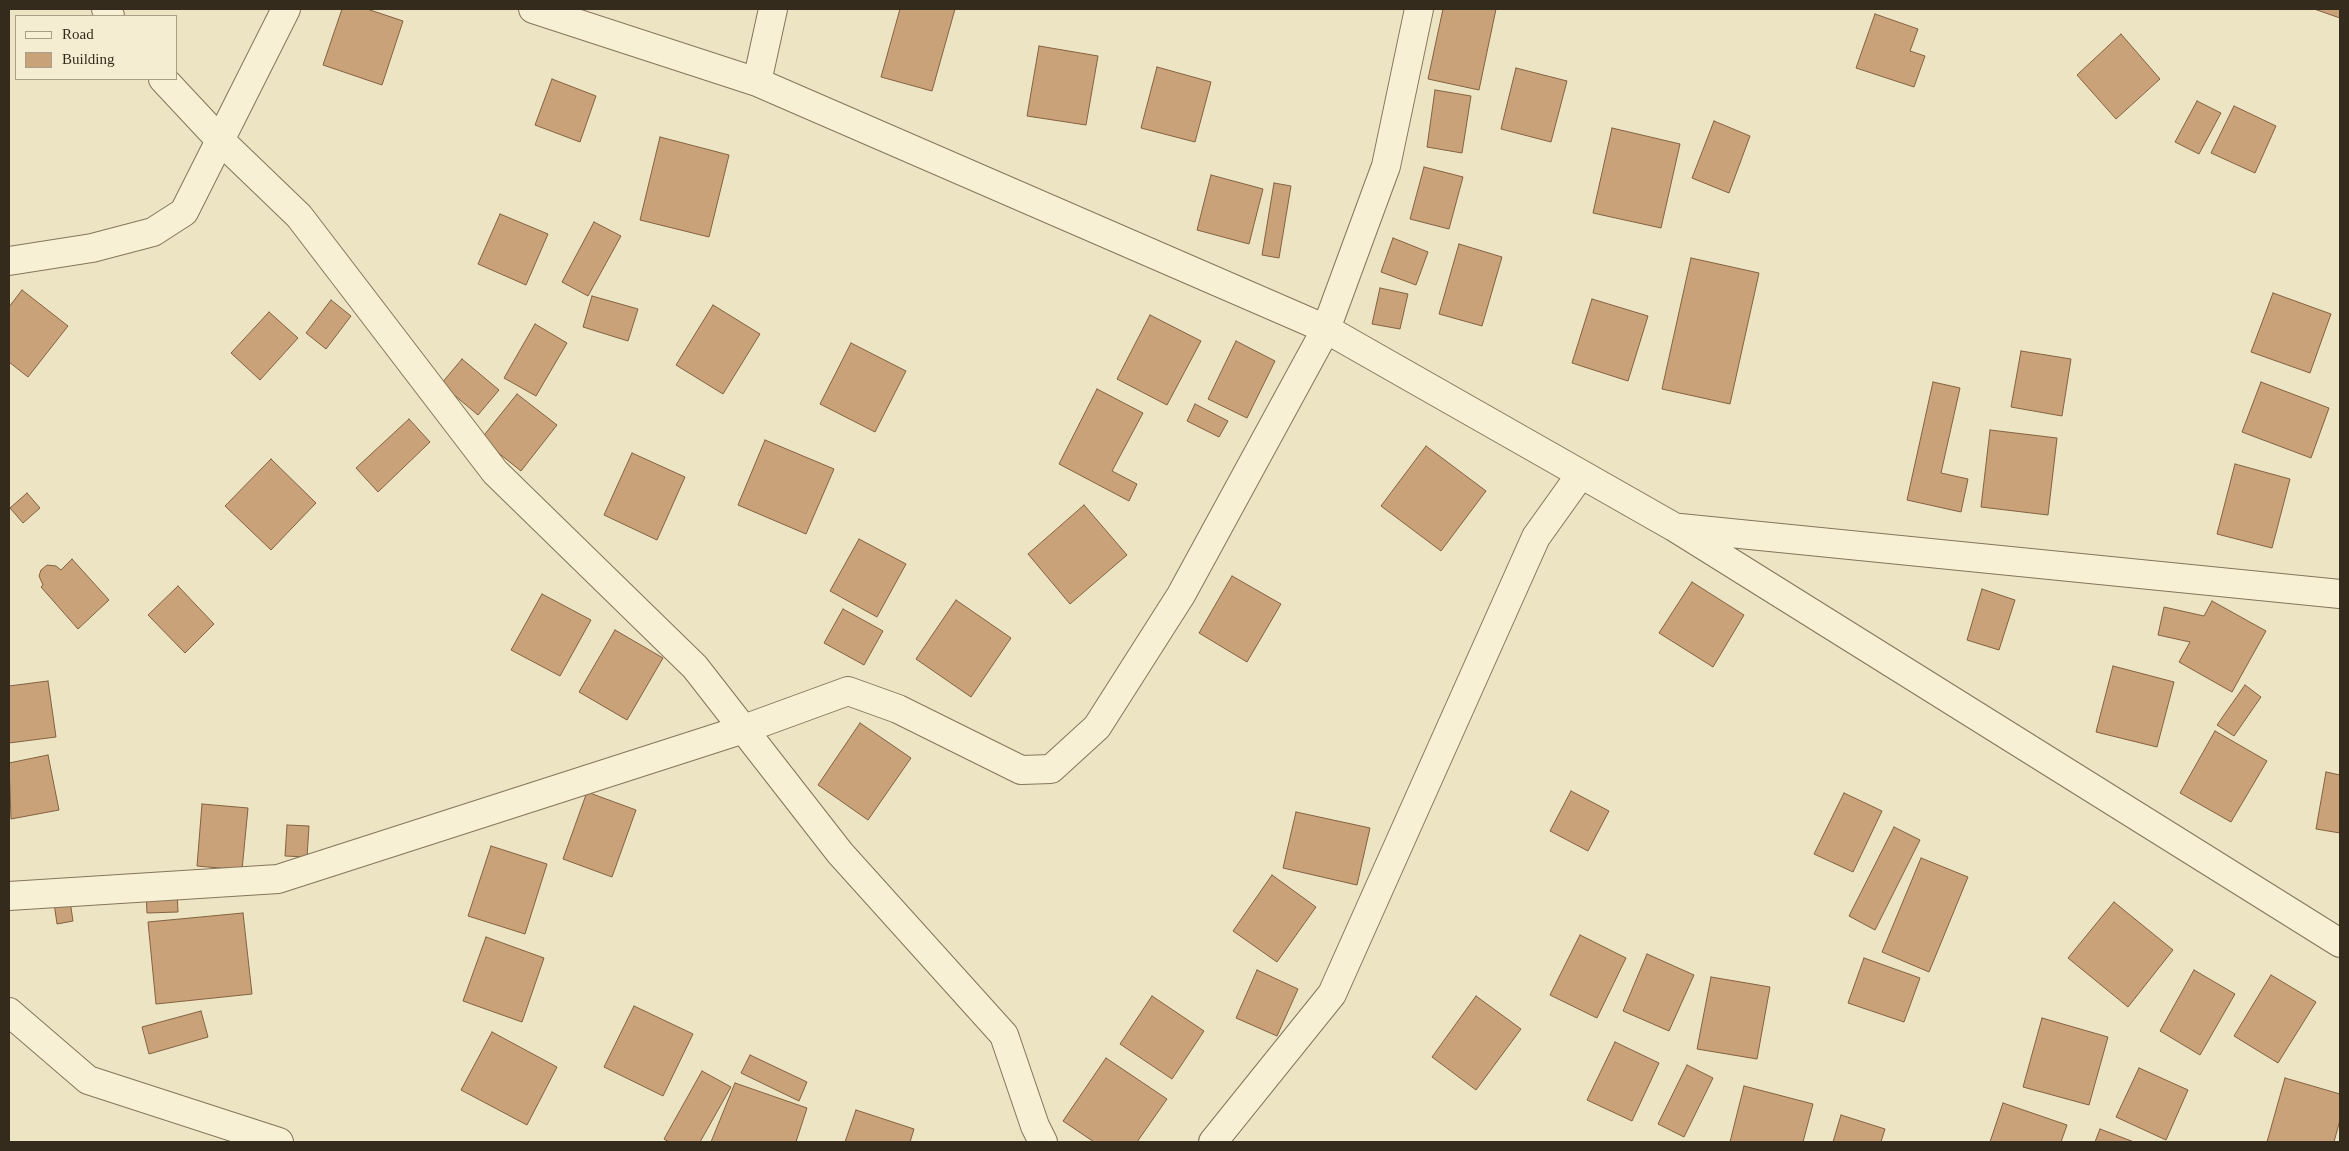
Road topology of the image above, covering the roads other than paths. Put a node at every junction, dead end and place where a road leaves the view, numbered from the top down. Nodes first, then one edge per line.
1 (286, 9) edge
2 (532, 9) edge
3 (773, 9) edge
4 (1419, 9) edge
5 (164, 80) edge
6 (756, 82) junction
7 (220, 140) junction
8 (9, 260) edge
9 (1326, 329) junction
10 (1580, 474) junction
11 (1674, 527) junction
12 (2340, 594) edge
13 (744, 729) junction
14 (9, 896) edge
15 (2340, 943) edge
16 (9, 1012) edge
17 (279, 1142) edge
18 (1043, 1142) edge
19 (1213, 1142) edge

1 - 7 street
2 - 6 street
3 - 6 street
4 - 9 street
5 - 7 street
6 - 9 street
7 - 8 street
7 - 13 street
9 - 10 street
9 - 13 street
10 - 11 street
10 - 19 street
11 - 12 street
11 - 15 street
13 - 14 street
13 - 18 street
16 - 17 street

